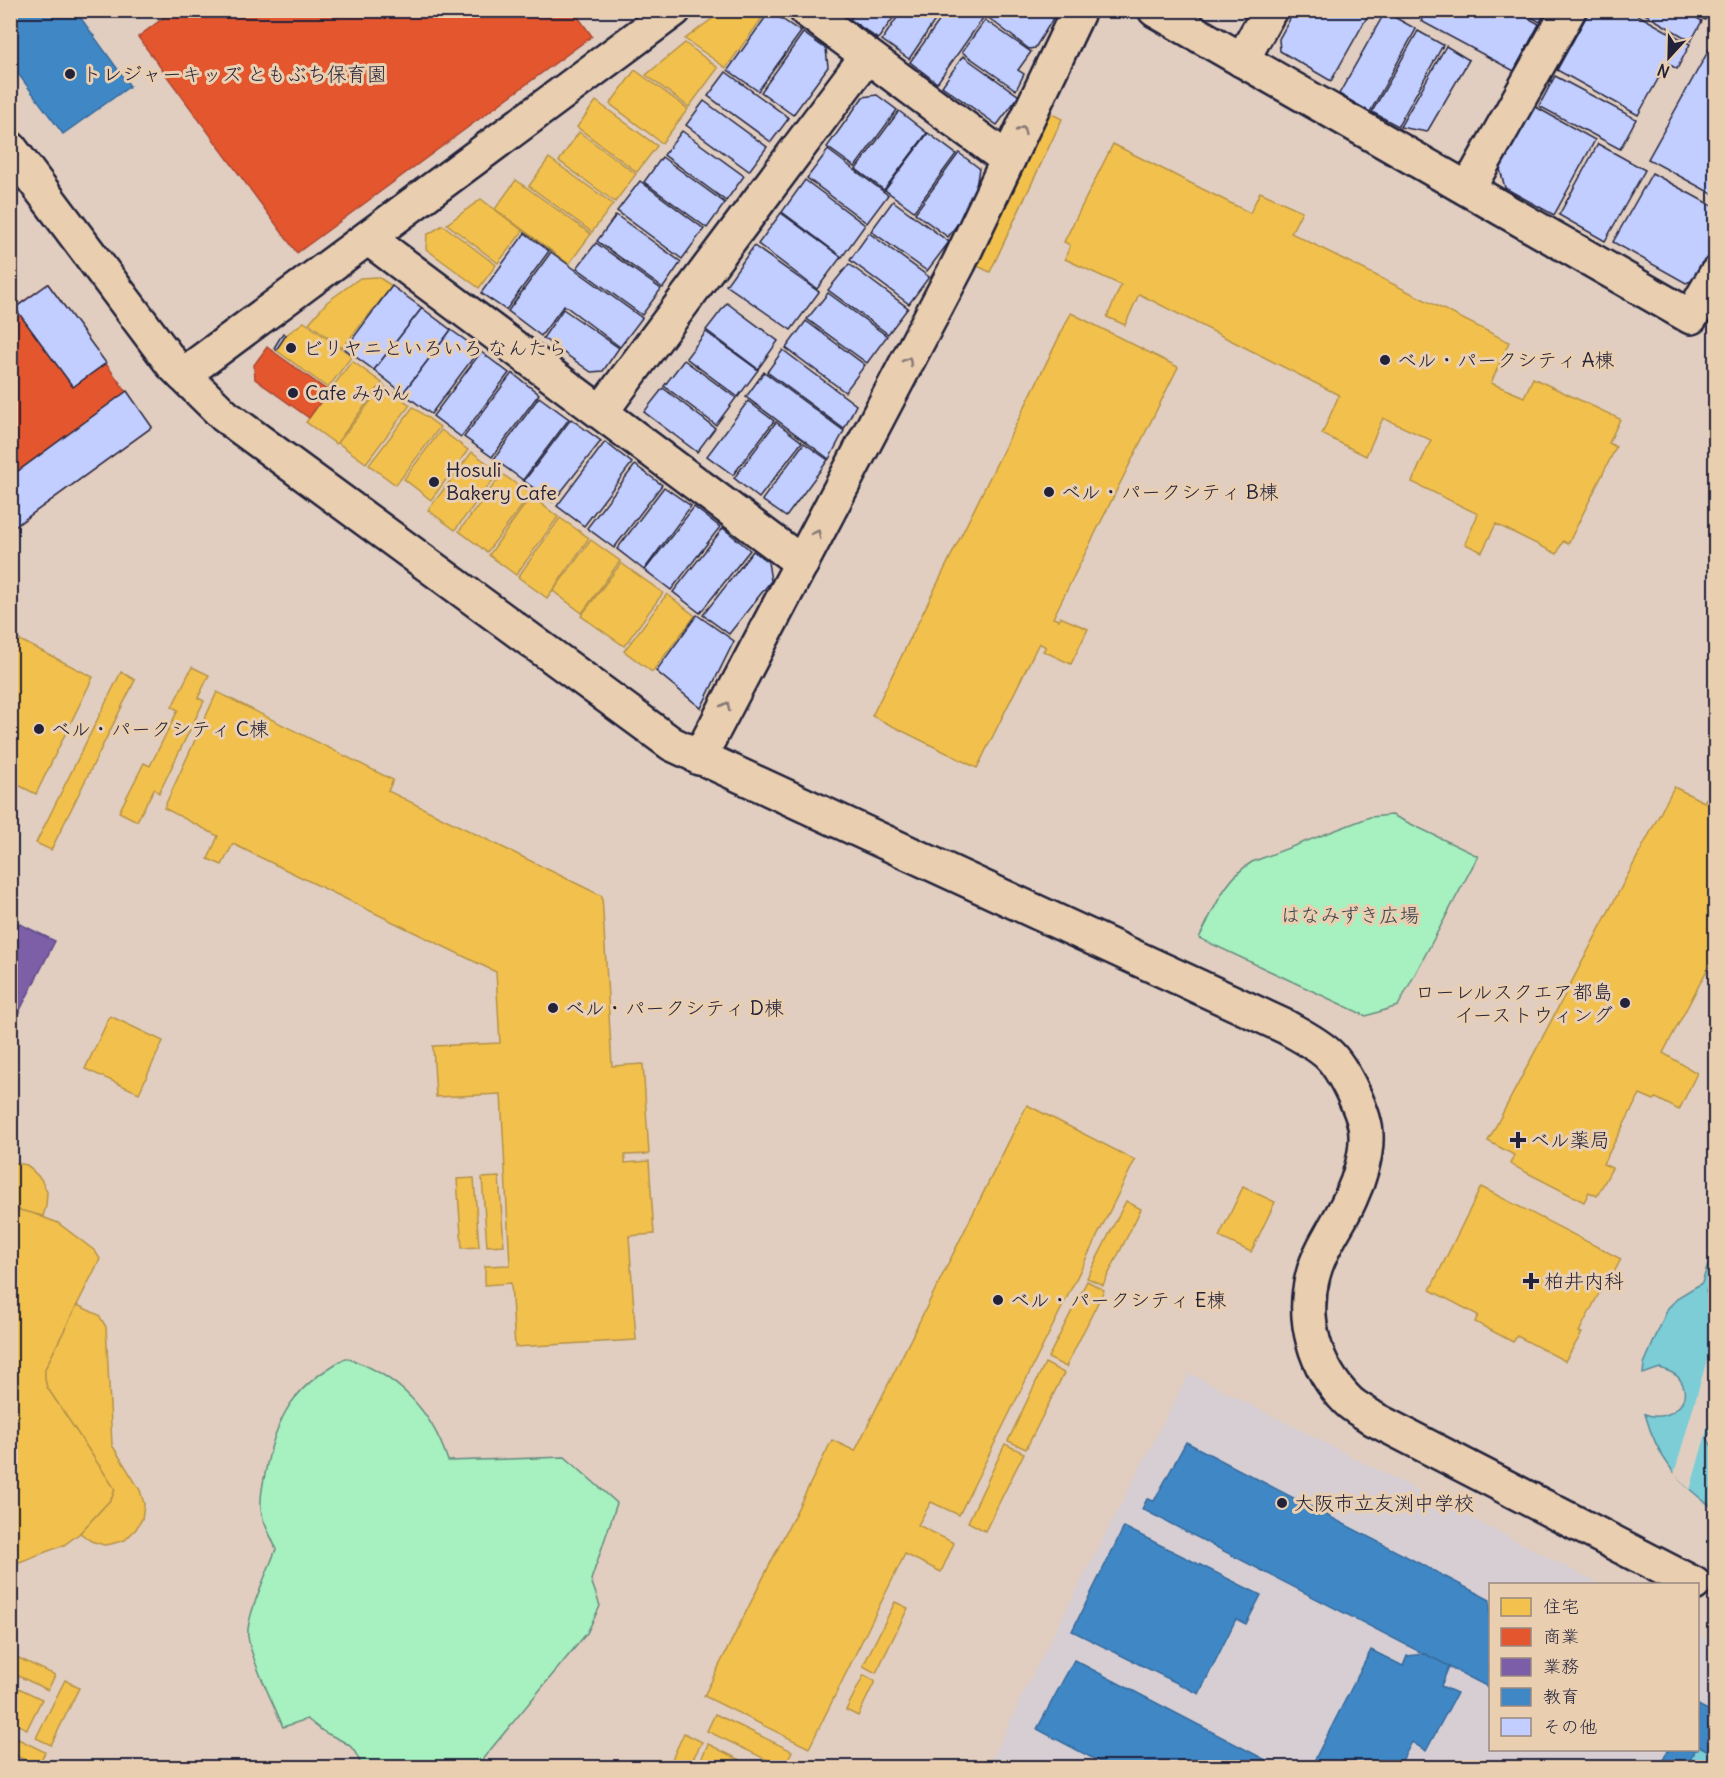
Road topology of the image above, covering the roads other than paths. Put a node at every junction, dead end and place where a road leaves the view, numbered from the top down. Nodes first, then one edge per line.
1 (675, 10) edge
2 (806, 10) edge
3 (1079, 10) edge
4 (1155, 10) edge
5 (1270, 10) edge
6 (1569, 10) edge
7 (867, 56) junction
8 (1242, 60) junction
9 (10, 148) edge
10 (1008, 160) junction
11 (1468, 189) junction
12 (368, 238) junction
13 (1716, 274) edge
14 (183, 375) junction
15 (601, 412) junction
16 (802, 563) junction
17 (699, 758) junction
18 (1690, 1583) edge
19 (1699, 1588) edge
20 (1716, 1596) edge

1 - 12 street
2 - 7 street
10 -> 3 street
4 - 8 street
5 - 8 street
6 - 11 street
7 - 10 street
7 - 15 street
8 - 11 street
9 - 14 street
16 -> 10 street
11 - 13 street
12 - 14 street
12 - 15 street
14 - 17 street
15 - 16 street
17 -> 16 street
17 - 18 street
19 - 20 street

